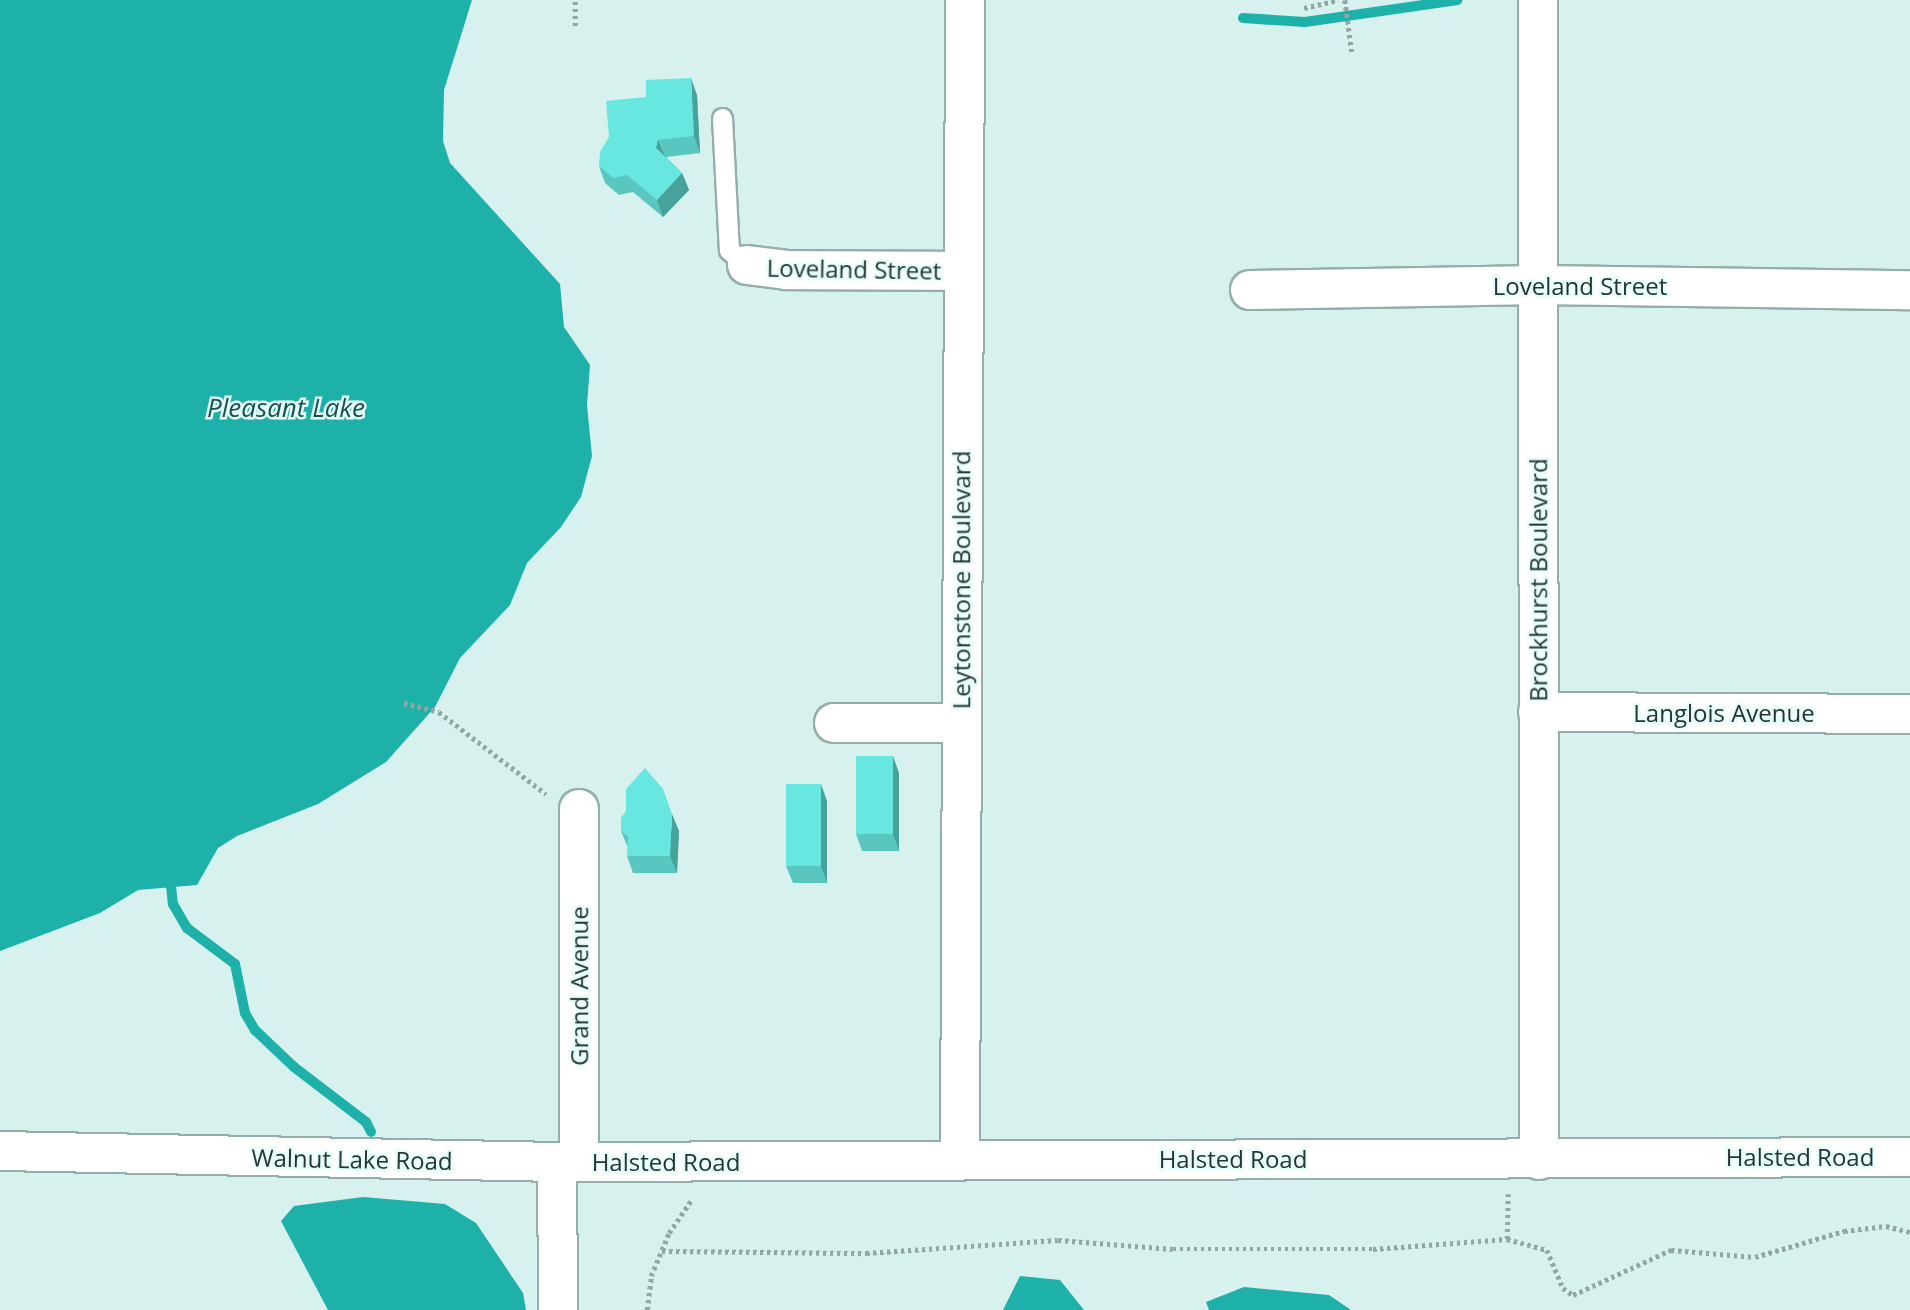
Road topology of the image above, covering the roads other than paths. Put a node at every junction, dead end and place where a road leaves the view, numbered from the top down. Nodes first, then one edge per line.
1 (965, 0) edge
2 (1538, 0) edge
3 (722, 118) dead end
4 (747, 265) joint
5 (961, 271) junction
6 (1539, 285) junction
7 (1250, 290) dead end
8 (1910, 290) edge
9 (1538, 712) junction
10 (1910, 714) edge
11 (834, 723) dead end
12 (961, 723) junction
13 (564, 803) road end
14 (0, 1151) edge
15 (1910, 1157) edge
16 (960, 1159) junction
17 (1524, 1159) junction
18 (568, 1162) junction
19 (558, 1310) edge

1 - 5 street, Leytonstone Boulevard
2 - 6 street, Brockhurst Boulevard
3 - 4 lane
4 - 5 street, Loveland Street
5 - 12 street, Leytonstone Boulevard
6 - 7 street, Loveland Street
6 - 8 street, Loveland Street
6 - 9 street, Brockhurst Boulevard
9 - 10 street, Langlois Avenue
9 - 17 street, Brockhurst Boulevard
11 - 12 street
12 - 16 street, Leytonstone Boulevard
13 - 18 street, Grand Avenue
14 - 18 street, Walnut Lake Road
15 - 17 street, Halsted Road
16 - 17 street, Halsted Road
16 - 18 street, Halsted Road
18 - 19 street

